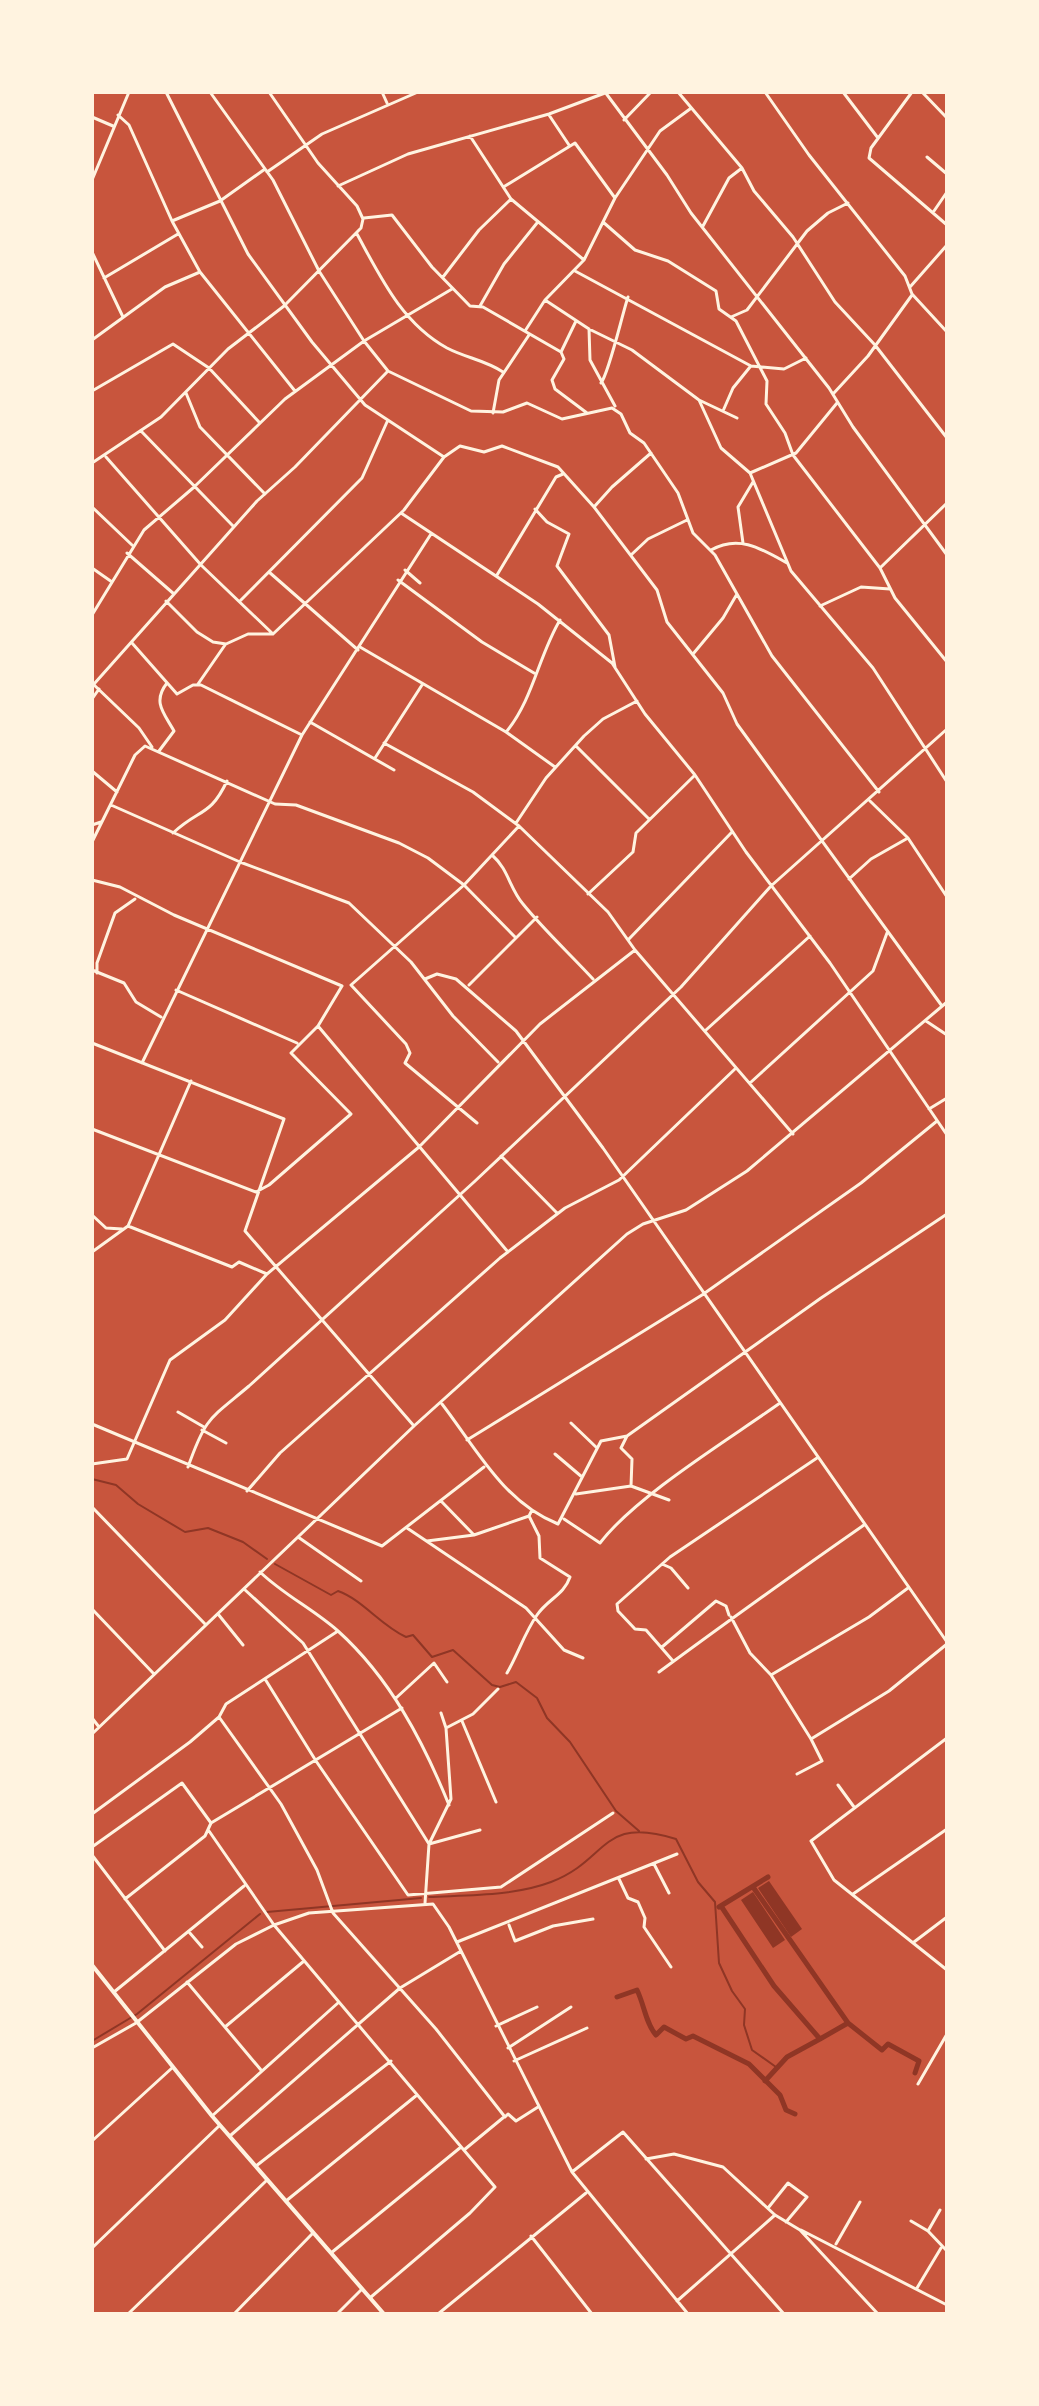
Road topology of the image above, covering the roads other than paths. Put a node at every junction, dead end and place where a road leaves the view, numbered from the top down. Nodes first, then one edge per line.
1 (129, 92) edge
2 (166, 92) edge
3 (210, 92) edge
4 (278, 92) edge
5 (382, 92) edge
6 (418, 92) edge
7 (605, 92) edge
8 (651, 92) edge
9 (686, 92) edge
10 (765, 92) edge
11 (843, 92) edge
12 (912, 92) edge
13 (922, 92) edge
14 (679, 93) edge
15 (270, 94) edge
16 (387, 104) junction
17 (691, 108) junction
18 (549, 114) junction
19 (118, 115) junction
20 (92, 117) edge
21 (947, 118) edge
22 (624, 120) junction
23 (113, 126) junction
24 (470, 136) junction
25 (878, 138) junction
26 (305, 145) junction
27 (569, 145) junction
28 (649, 150) junction
29 (927, 157) dead end
30 (742, 168) junction
31 (266, 170) junction
32 (94, 174) edge
33 (947, 174) edge
34 (92, 180) edge
35 (338, 186) junction
36 (505, 186) junction
37 (947, 192) edge
38 (615, 198) junction
39 (511, 199) junction
40 (220, 201) junction
41 (848, 203) junction
42 (934, 211) junction
43 (363, 219) junction
44 (172, 221) junction
45 (603, 222) junction
46 (537, 223) junction
47 (947, 225) edge
48 (703, 227) junction
49 (178, 234) junction
50 (357, 234) junction
51 (799, 245) junction
52 (947, 245) edge
53 (92, 252) edge
54 (584, 260) junction
55 (319, 271) junction
56 (575, 271) junction
57 (200, 272) junction
58 (443, 277) junction
59 (104, 278) junction
60 (910, 288) junction
61 (452, 289) junction
62 (758, 293) junction
63 (912, 294) junction
64 (628, 297) junction
65 (545, 300) junction
66 (284, 306) junction
67 (480, 307) junction
68 (406, 316) junction
69 (123, 317) junction
70 (728, 317) junction
71 (576, 320) junction
72 (589, 329) junction
73 (525, 331) junction
74 (947, 332) edge
75 (248, 334) junction
76 (530, 334) junction
77 (92, 340) edge
78 (364, 341) junction
79 (614, 341) junction
80 (875, 345) junction
81 (561, 352) junction
82 (806, 358) junction
83 (331, 366) junction
84 (751, 366) junction
85 (759, 366) junction
86 (209, 368) junction
87 (388, 371) junction
88 (503, 372) junction
89 (601, 383) junction
90 (92, 391) edge
91 (295, 391) junction
92 (186, 393) junction
93 (833, 394) junction
94 (359, 400) junction
95 (699, 400) junction
96 (837, 403) junction
97 (616, 408) junction
98 (723, 411) junction
99 (493, 413) junction
100 (587, 413) junction
101 (737, 418) dead end
102 (387, 422) junction
103 (260, 423) junction
104 (141, 431) junction
105 (947, 438) edge
106 (651, 453) junction
107 (227, 454) junction
108 (105, 455) junction
109 (793, 455) junction
110 (444, 457) junction
111 (92, 463) edge
112 (750, 473) junction
113 (563, 474) junction
114 (753, 482) junction
115 (193, 488) junction
116 (265, 494) junction
117 (947, 503) edge
118 (92, 507) edge
119 (594, 507) junction
120 (535, 509) junction
121 (401, 513) junction
122 (157, 517) junction
123 (687, 520) junction
124 (927, 523) junction
125 (233, 527) junction
126 (431, 534) junction
127 (743, 543) junction
128 (132, 545) junction
129 (711, 550) junction
130 (127, 553) junction
131 (631, 555) junction
132 (947, 555) edge
133 (787, 563) junction
134 (201, 565) junction
135 (92, 568) edge
136 (880, 568) junction
137 (405, 570) junction
138 (269, 572) junction
139 (497, 575) junction
140 (398, 580) junction
141 (112, 582) junction
142 (420, 583) dead end
143 (890, 589) junction
144 (174, 594) junction
145 (737, 594) junction
146 (166, 601) junction
147 (240, 601) junction
148 (304, 604) junction
149 (820, 606) junction
150 (92, 615) edge
151 (560, 620) junction
152 (273, 634) junction
153 (132, 643) junction
154 (226, 644) junction
155 (359, 649) junction
156 (693, 654) junction
157 (947, 662) edge
158 (615, 667) junction
159 (534, 673) junction
160 (168, 682) junction
161 (93, 684) edge
162 (198, 684) junction
163 (422, 685) junction
164 (99, 689) junction
165 (92, 699) edge
166 (637, 701) junction
167 (310, 722) junction
168 (947, 729) edge
169 (506, 732) junction
170 (302, 735) junction
171 (384, 743) junction
172 (576, 745) junction
173 (153, 748) junction
174 (925, 750) junction
175 (159, 751) junction
176 (375, 758) junction
177 (555, 767) junction
178 (394, 770) dead end
179 (92, 771) edge
180 (695, 775) junction
181 (227, 781) junction
182 (947, 782) edge
183 (117, 792) junction
184 (879, 792) junction
185 (269, 799) junction
186 (870, 801) junction
187 (111, 805) junction
188 (649, 819) junction
189 (101, 822) junction
190 (92, 825) edge
191 (517, 825) junction
192 (732, 832) junction
193 (173, 833) junction
194 (93, 834) edge
195 (908, 838) junction
196 (823, 841) junction
197 (92, 842) edge
198 (493, 856) junction
199 (240, 862) junction
200 (849, 879) junction
201 (92, 880) edge
202 (464, 885) junction
203 (771, 886) junction
204 (588, 894) junction
205 (947, 897) edge
206 (136, 898) junction
207 (537, 917) junction
208 (206, 927) junction
209 (887, 933) junction
210 (810, 936) junction
211 (516, 938) junction
212 (628, 940) junction
213 (397, 948) junction
214 (635, 950) junction
215 (92, 970) edge
216 (97, 973) junction
217 (425, 979) junction
218 (594, 980) junction
219 (351, 985) junction
220 (342, 986) junction
221 (467, 986) junction
222 (176, 990) junction
223 (850, 992) junction
224 (672, 994) junction
225 (947, 1002) edge
226 (942, 1006) junction
227 (161, 1017) junction
228 (926, 1021) junction
229 (318, 1026) junction
230 (705, 1031) junction
231 (947, 1035) edge
232 (523, 1040) junction
233 (92, 1043) edge
234 (299, 1044) junction
235 (892, 1052) junction
236 (498, 1062) junction
237 (142, 1063) junction
238 (736, 1068) junction
239 (191, 1081) junction
240 (750, 1083) junction
241 (562, 1095) junction
242 (947, 1098) edge
243 (458, 1105) junction
244 (929, 1109) junction
245 (937, 1121) junction
246 (477, 1123) dead end
247 (92, 1129) edge
248 (794, 1135) junction
249 (947, 1135) edge
250 (419, 1147) junction
251 (159, 1153) junction
252 (501, 1156) junction
253 (621, 1177) junction
254 (256, 1192) junction
255 (459, 1196) junction
256 (557, 1213) junction
257 (947, 1214) edge
258 (92, 1215) edge
259 (652, 1221) junction
260 (128, 1226) junction
261 (122, 1229) junction
262 (92, 1252) edge
263 (508, 1252) junction
264 (279, 1266) junction
265 (267, 1274) junction
266 (702, 1295) junction
267 (323, 1319) junction
268 (744, 1352) junction
269 (369, 1372) junction
270 (441, 1403) junction
271 (780, 1403) junction
272 (178, 1412) dead end
273 (571, 1423) dead end
274 (92, 1424) edge
275 (414, 1426) junction
276 (203, 1428) junction
277 (627, 1436) junction
278 (467, 1440) junction
279 (226, 1443) dead end
280 (134, 1444) junction
281 (597, 1448) junction
282 (555, 1454) dead end
283 (817, 1458) junction
284 (92, 1464) edge
285 (485, 1466) junction
286 (188, 1467) junction
287 (582, 1477) junction
288 (631, 1486) junction
289 (247, 1491) junction
290 (575, 1494) junction
291 (652, 1496) junction
292 (669, 1500) dead end
293 (441, 1501) junction
294 (92, 1507) edge
295 (533, 1509) junction
296 (529, 1516) junction
297 (563, 1518) junction
298 (314, 1520) junction
299 (864, 1525) junction
300 (407, 1528) junction
301 (474, 1535) junction
302 (297, 1537) junction
303 (427, 1541) junction
304 (662, 1564) junction
305 (260, 1572) junction
306 (361, 1581) dead end
307 (688, 1588) dead end
308 (908, 1588) junction
309 (244, 1589) junction
310 (92, 1609) edge
311 (218, 1613) junction
312 (535, 1617) junction
313 (730, 1617) junction
314 (206, 1625) junction
315 (338, 1631) junction
316 (947, 1643) edge
317 (243, 1645) dead end
318 (662, 1647) junction
319 (308, 1651) junction
320 (583, 1658) dead end
321 (673, 1661) junction
322 (659, 1672) dead end
323 (507, 1673) dead end
324 (154, 1674) junction
325 (771, 1675) junction
326 (265, 1679) junction
327 (447, 1682) dead end
328 (498, 1689) dead end
329 (396, 1698) junction
330 (402, 1708) junction
331 (441, 1713) dead end
332 (219, 1717) junction
333 (92, 1718) edge
334 (462, 1721) junction
335 (99, 1727) junction
336 (446, 1728) junction
337 (361, 1733) junction
338 (92, 1734) edge
339 (947, 1738) edge
340 (811, 1739) junction
341 (316, 1761) junction
342 (797, 1774) dead end
343 (838, 1785) dead end
344 (271, 1788) junction
345 (496, 1802) dead end
346 (449, 1805) junction
347 (854, 1807) junction
348 (613, 1813) dead end
349 (92, 1814) edge
350 (211, 1823) junction
351 (947, 1829) edge
352 (480, 1830) dead end
353 (209, 1831) junction
354 (429, 1844) junction
355 (92, 1847) edge
356 (677, 1854) dead end
357 (92, 1855) edge
358 (654, 1864) junction
359 (619, 1879) junction
360 (244, 1886) junction
361 (427, 1893) junction
362 (669, 1893) dead end
363 (853, 1894) junction
364 (125, 1899) junction
365 (425, 1903) junction
366 (331, 1907) junction
367 (947, 1917) edge
368 (593, 1919) dead end
369 (274, 1925) junction
370 (509, 1925) junction
371 (189, 1931) junction
372 (457, 1942) junction
373 (914, 1942) junction
374 (202, 1947) dead end
375 (165, 1951) junction
376 (461, 1951) junction
377 (304, 1961) junction
378 (92, 1965) edge
379 (671, 1967) dead end
380 (947, 1970) edge
381 (187, 1982) junction
382 (400, 1988) junction
383 (113, 1994) junction
384 (339, 2002) junction
385 (537, 2007) dead end
386 (571, 2007) dead end
387 (133, 2019) junction
388 (359, 2023) junction
389 (496, 2026) junction
390 (225, 2027) junction
391 (587, 2028) dead end
392 (947, 2034) edge
393 (92, 2048) edge
394 (508, 2048) junction
395 (391, 2061) junction
396 (514, 2061) junction
397 (172, 2067) junction
398 (261, 2070) junction
399 (918, 2084) dead end
400 (418, 2094) junction
401 (538, 2107) junction
402 (212, 2116) junction
403 (505, 2117) junction
404 (220, 2125) junction
405 (230, 2136) junction
406 (92, 2141) edge
407 (462, 2148) junction
408 (646, 2159) junction
409 (256, 2166) junction
410 (572, 2172) junction
411 (267, 2179) junction
412 (586, 2193) junction
413 (286, 2201) junction
414 (860, 2202) dead end
415 (768, 2209) junction
416 (940, 2210) dead end
417 (775, 2215) junction
418 (911, 2221) dead end
419 (786, 2222) junction
420 (800, 2230) junction
421 (928, 2231) junction
422 (313, 2233) junction
423 (531, 2236) junction
424 (835, 2245) junction
425 (92, 2248) edge
426 (941, 2248) junction
427 (947, 2251) edge
428 (330, 2254) junction
429 (730, 2255) junction
430 (917, 2288) junction
431 (361, 2290) junction
432 (369, 2298) junction
433 (677, 2301) junction
434 (947, 2305) edge
435 (128, 2314) edge
436 (234, 2314) edge
437 (337, 2314) edge
438 (384, 2314) edge
439 (438, 2314) edge
440 (592, 2314) edge
441 (688, 2314) edge
442 (784, 2314) edge
443 (878, 2314) edge

1 - 19 street
2 - 40 street
3 - 31 street
4 - 15 street
5 - 16 street
6 - 16 street
7 - 18 street
7 - 22 street
8 - 22 street
9 - 14 street
10 - 41 street
11 - 25 street
12 - 25 street
13 - 21 street
14 - 17 street
15 - 26 street
16 - 26 street
17 - 28 street
17 - 30 street
18 - 24 street
18 - 27 street
19 - 23 street
19 - 44 street
20 - 23 street
22 - 28 street
23 - 32 street
24 - 35 street
24 - 36 street
25 - 42 street
26 - 31 street
26 - 35 street
27 - 36 street
27 - 38 street
28 - 38 street
28 - 48 street
29 - 33 street
30 - 48 street
30 - 51 street
31 - 40 street
31 - 55 street
32 - 34 street
35 - 43 street
36 - 39 street
37 - 42 street
38 - 45 street
39 - 46 street
39 - 58 street
40 - 44 street
40 - 66 street
41 - 51 street
41 - 60 street
42 - 47 street
43 - 50 street
43 - 58 street
44 - 49 street
45 - 54 street
45 - 70 street
46 - 54 street
46 - 67 street
48 - 62 street
49 - 57 street
49 - 59 street
50 - 55 street
50 - 68 street
51 - 62 street
51 - 80 street
52 - 60 street
53 - 59 street
54 - 56 street
55 - 66 street
55 - 78 street
56 - 64 street
56 - 65 street
57 - 69 street
57 - 75 street
58 - 61 street
59 - 69 street
60 - 63 street
61 - 67 street
61 - 68 street
62 - 70 street
62 - 82 street
63 - 74 street
63 - 80 street
64 - 79 street
64 - 84 street
65 - 71 street
65 - 73 street
66 - 75 street
66 - 83 street
67 - 73 street
68 - 78 street
68 - 88 street
69 - 77 street
70 - 85 street
71 - 72 street
71 - 81 street
72 - 79 street
72 - 89 street
73 - 76 street
75 - 86 street
75 - 91 street
76 - 81 street
76 - 88 street
78 - 83 street
78 - 87 street
79 - 89 street
79 - 95 street
80 - 93 street
80 - 105 street
81 - 100 street
82 - 85 street
82 - 93 street
83 - 91 street
83 - 94 street
84 - 85 street
84 - 98 street
85 - 109 street
86 - 90 street
86 - 92 street
86 - 103 street
87 - 94 street
87 - 99 street
88 - 99 street
89 - 97 street
91 - 103 street
92 - 104 street
92 - 107 street
93 - 96 street
94 - 102 street
94 - 116 street
95 - 98 street
95 - 112 street
96 - 109 street
96 - 124 street
97 - 100 street
97 - 106 street
98 - 101 street
99 - 100 street
102 - 110 street
102 - 138 street
103 - 107 street
104 - 108 street
104 - 115 street
106 - 119 street
106 - 123 street
107 - 115 street
107 - 116 street
108 - 111 street
108 - 122 street
109 - 112 street
109 - 136 street
110 - 113 street
110 - 121 street
112 - 114 street
113 - 119 street
113 - 120 street
114 - 127 street
114 - 133 street
115 - 122 street
115 - 125 street
116 - 125 street
117 - 124 street
118 - 128 street
119 - 131 street
120 - 139 street
120 - 158 street
121 - 126 street
121 - 148 street
122 - 128 street
122 - 134 street
123 - 129 street
123 - 131 street
124 - 132 street
124 - 136 street
125 - 134 street
126 - 137 street
126 - 139 street
127 - 129 street
127 - 133 street
128 - 130 street
129 - 145 street
130 - 141 street
130 - 144 street
131 - 156 street
133 - 149 street
134 - 144 street
134 - 147 street
135 - 141 street
136 - 143 street
137 - 140 street
137 - 142 street
138 - 147 street
138 - 148 street
139 - 151 street
140 - 155 street
140 - 159 street
141 - 150 street
143 - 149 street
143 - 157 street
144 - 146 street
145 - 156 street
145 - 184 street
146 - 153 street
146 - 154 street
147 - 152 street
148 - 152 street
148 - 155 street
149 - 174 street
151 - 158 street
151 - 159 street
152 - 154 street
153 - 160 street
153 - 161 street
154 - 162 street
155 - 163 street
155 - 167 street
156 - 196 street
158 - 166 street
159 - 169 street
160 - 162 street
160 - 175 street
161 - 164 street
162 - 170 street
163 - 169 street
163 - 171 street
164 - 165 street
164 - 173 street
166 - 172 street
166 - 180 street
167 - 170 street
167 - 176 street
168 - 174 street
169 - 177 street
170 - 185 street
171 - 176 street
171 - 191 street
172 - 177 street
172 - 188 street
173 - 175 street
173 - 183 street
174 - 182 street
174 - 184 street
175 - 181 street
176 - 178 street
177 - 191 street
179 - 183 street
180 - 188 street
180 - 192 street
181 - 185 street
181 - 193 street
183 - 187 street
184 - 186 street
185 - 199 street
185 - 202 street
186 - 195 street
186 - 196 street
187 - 189 street
187 - 193 street
188 - 204 street
189 - 190 street
189 - 194 street
191 - 198 street
191 - 204 street
192 - 203 street
192 - 212 street
193 - 199 street
194 - 197 street
195 - 200 street
195 - 205 street
196 - 200 street
196 - 203 street
198 - 202 street
198 - 207 street
199 - 208 street
199 - 213 street
200 - 209 street
201 - 206 street
202 - 211 street
202 - 213 street
203 - 210 street
203 - 224 street
204 - 212 street
206 - 208 street
206 - 216 street
207 - 211 street
207 - 218 street
208 - 220 street
208 - 222 street
209 - 223 street
209 - 226 street
210 - 223 street
210 - 230 street
211 - 221 street
212 - 214 street
213 - 217 street
213 - 219 street
214 - 218 street
214 - 224 street
215 - 216 street
216 - 227 street
217 - 221 street
217 - 236 street
218 - 232 street
219 - 220 street
219 - 243 street
220 - 229 street
221 - 232 street
222 - 227 street
222 - 234 street
223 - 235 street
223 - 240 street
224 - 230 street
224 - 241 street
225 - 226 street
226 - 228 street
227 - 237 street
228 - 231 street
228 - 235 street
229 - 234 street
229 - 250 street
230 - 238 street
232 - 236 street
232 - 241 street
233 - 237 street
234 - 254 street
235 - 244 street
235 - 248 street
236 - 243 street
237 - 239 street
238 - 240 street
238 - 253 street
239 - 251 street
239 - 254 street
240 - 248 street
241 - 252 street
241 - 253 street
242 - 244 street
243 - 246 street
243 - 250 street
244 - 245 street
245 - 249 street
245 - 266 street
247 - 251 street
248 - 259 street
250 - 255 street
250 - 264 street
251 - 254 street
251 - 260 street
252 - 255 street
252 - 256 street
253 - 256 street
253 - 259 street
254 - 264 street
255 - 263 street
255 - 267 street
256 - 263 street
257 - 268 street
258 - 261 street
259 - 266 street
259 - 270 street
260 - 261 street
260 - 265 street
261 - 262 street
263 - 269 street
264 - 265 street
264 - 267 street
265 - 280 street
266 - 268 street
266 - 278 street
267 - 269 street
267 - 276 street
268 - 271 street
268 - 277 street
269 - 275 street
269 - 289 street
270 - 275 street
270 - 278 street
271 - 283 street
271 - 291 street
272 - 276 street
273 - 281 street
274 - 280 street
275 - 298 street
276 - 279 street
276 - 286 street
277 - 281 street
277 - 288 street
278 - 285 street
280 - 284 street
280 - 286 street
281 - 287 street
282 - 287 street
283 - 299 street
283 - 304 street
285 - 293 street
285 - 295 street
286 - 289 street
287 - 290 street
288 - 290 street
288 - 291 street
289 - 298 street
290 - 297 street
291 - 292 street
291 - 297 street
293 - 300 street
293 - 301 street
294 - 314 street
295 - 296 street
295 - 297 street
296 - 301 street
296 - 312 street
298 - 300 street
298 - 302 street
299 - 308 street
299 - 313 street
300 - 303 street
301 - 303 street
302 - 305 street
302 - 306 street
303 - 312 street
304 - 307 street
304 - 318 street
305 - 309 street
305 - 315 street
308 - 316 street
308 - 325 street
309 - 311 street
309 - 319 street
310 - 324 street
311 - 314 street
311 - 317 street
312 - 320 street
312 - 323 street
313 - 318 street
313 - 321 street
313 - 325 street
314 - 324 street
315 - 319 street
315 - 329 street
316 - 340 street
318 - 321 street
319 - 326 street
319 - 337 street
321 - 322 street
324 - 335 street
325 - 340 street
326 - 332 street
326 - 341 street
327 - 329 street
328 - 334 street
329 - 330 street
330 - 337 street
330 - 346 street
331 - 336 street
332 - 344 street
332 - 349 street
333 - 335 street
334 - 336 street
334 - 345 street
335 - 338 street
336 - 346 street
337 - 341 street
337 - 354 street
339 - 347 street
340 - 342 street
341 - 344 street
341 - 361 street
343 - 347 street
344 - 350 street
344 - 366 street
346 - 354 street
347 - 363 street
348 - 361 street
350 - 353 street
350 - 355 street
351 - 363 street
352 - 354 street
353 - 360 street
353 - 364 street
354 - 361 street
356 - 358 street
357 - 364 street
358 - 359 street
358 - 362 street
359 - 370 street
359 - 379 street
360 - 369 street
360 - 371 street
361 - 365 street
363 - 373 street
364 - 375 street
365 - 366 street
365 - 372 street
366 - 369 street
366 - 382 street
367 - 373 street
368 - 370 street
369 - 377 street
369 - 381 street
370 - 372 street
371 - 374 street
371 - 375 street
372 - 376 street
373 - 380 street
375 - 383 street
376 - 382 street
376 - 389 street
377 - 384 street
377 - 390 street
378 - 383 main road
381 - 387 street
381 - 390 street
382 - 388 street
382 - 403 street
383 - 387 main road
384 - 388 street
384 - 398 street
385 - 389 street
386 - 394 street
387 - 393 street
387 - 397 main road
388 - 395 street
388 - 405 street
389 - 394 street
390 - 398 street
391 - 396 street
392 - 399 street
394 - 396 street
395 - 400 street
395 - 409 street
396 - 401 street
397 - 402 main road
397 - 406 street
398 - 402 street
400 - 407 street
400 - 413 street
401 - 403 street
401 - 410 street
402 - 404 main road
403 - 407 street
404 - 405 main road
404 - 425 street
405 - 409 main road
407 - 428 street
407 - 432 street
408 - 410 street
408 - 415 street
408 - 429 street
409 - 411 main road
410 - 412 street
411 - 413 main road
411 - 435 street
412 - 423 street
412 - 433 street
413 - 422 main road
414 - 424 street
415 - 417 street
415 - 419 street
416 - 421 street
417 - 419 street
417 - 429 street
418 - 421 street
419 - 420 street
420 - 424 street
420 - 443 street
421 - 426 street
422 - 428 main road
422 - 436 street
423 - 439 street
423 - 440 street
424 - 430 street
426 - 427 street
426 - 430 street
428 - 431 main road
429 - 433 street
429 - 442 street
430 - 434 street
431 - 432 main road
431 - 437 street
432 - 438 main road
433 - 441 street

